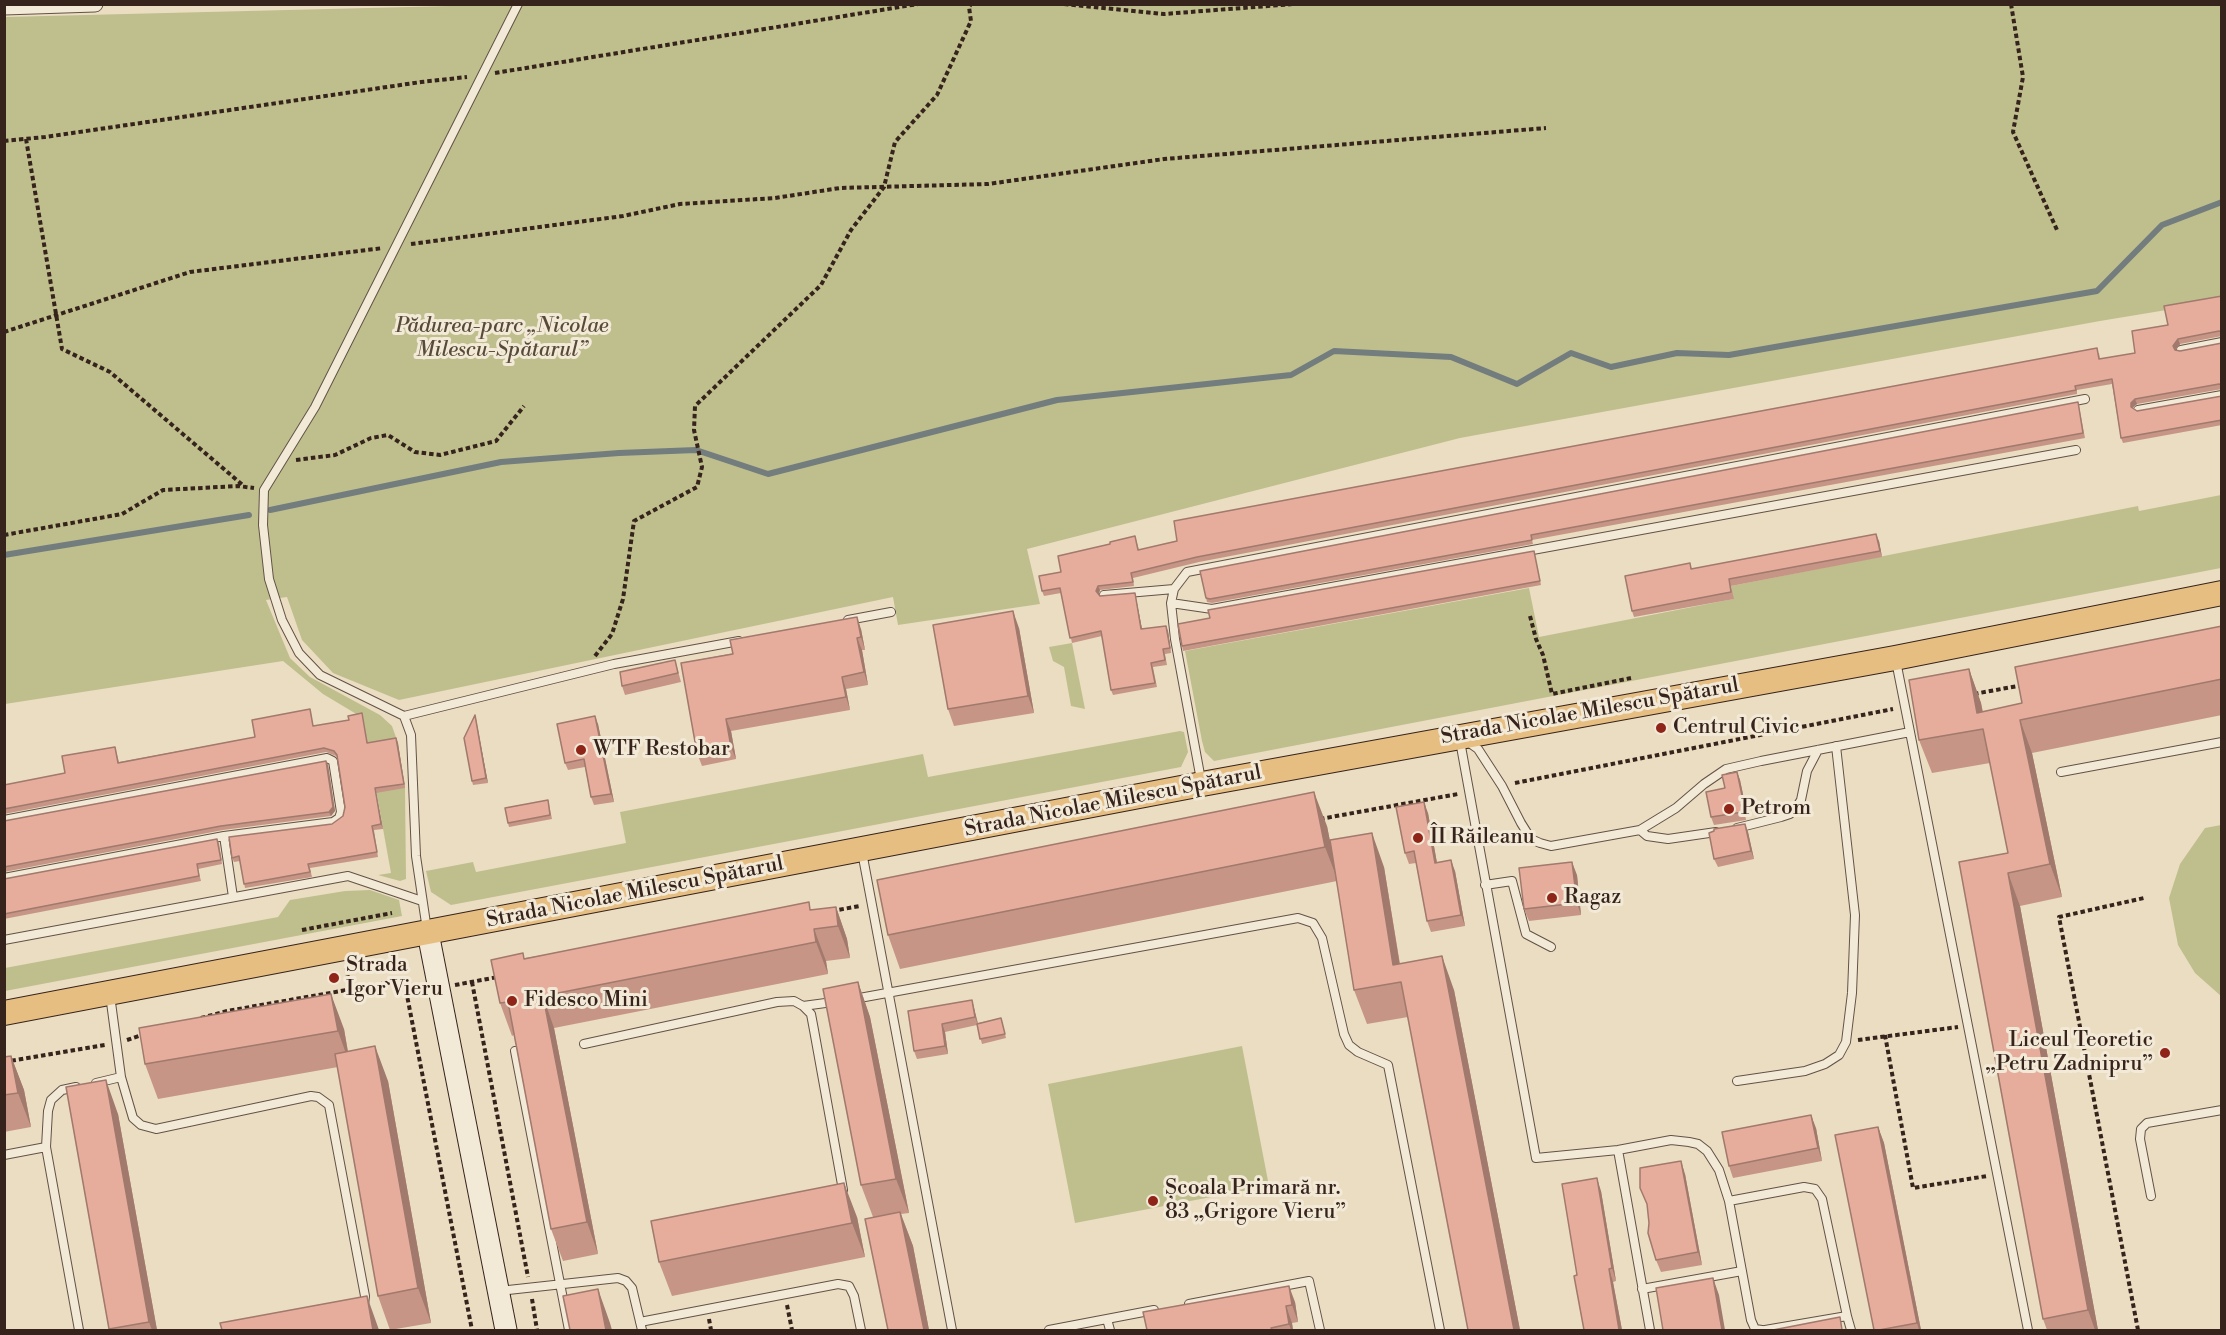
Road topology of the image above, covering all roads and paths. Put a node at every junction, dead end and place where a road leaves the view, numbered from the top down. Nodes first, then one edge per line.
1 (95, 4) edge
2 (518, 4) edge
3 (918, 4) edge
4 (970, 4) edge
5 (1064, 4) edge
6 (1294, 4) edge
7 (2010, 4) edge
8 (4, 7) edge
9 (482, 75) junction
10 (1546, 128) dead end
11 (26, 139) junction
12 (4, 141) edge
13 (884, 187) junction
14 (2057, 230) dead end
15 (396, 246) junction
16 (57, 315) junction
17 (4, 332) edge
18 (2222, 342) edge
19 (2181, 350) edge
20 (2222, 395) edge
21 (2085, 399) dead end
22 (524, 406) dead end
23 (2138, 410) edge
24 (2076, 450) dead end
25 (281, 462) junction
26 (245, 487) junction
27 (264, 490) junction
28 (4, 535) edge
29 (1174, 589) junction
30 (2222, 593) edge
31 (1104, 595) edge
32 (1171, 603) junction
33 (891, 612) dead end
34 (1530, 616) dead end
35 (833, 623) edge
36 (753, 638) edge
37 (1895, 658) junction
38 (583, 672) junction
39 (1631, 678) dead end
40 (2034, 683) edge
41 (1964, 696) edge
42 (1905, 707) junction
43 (404, 717) junction
44 (1910, 732) junction
45 (1459, 736) junction
46 (2222, 742) edge
47 (1836, 746) junction
48 (1818, 750) junction
49 (2061, 772) dead end
50 (1202, 784) junction
51 (1502, 786) junction
52 (1468, 792) junction
53 (4, 820) edge
54 (1309, 822) edge
55 (1640, 830) junction
56 (224, 836) junction
57 (861, 850) junction
58 (4, 878) edge
59 (1485, 885) junction
60 (233, 897) junction
61 (2144, 898) dead end
62 (422, 901) junction
63 (871, 904) junction
64 (392, 913) dead end
65 (824, 913) edge
66 (302, 930) dead end
67 (428, 933) junction
68 (4, 940) edge
69 (1551, 947) dead end
70 (507, 975) edge
71 (472, 982) junction
72 (439, 988) junction
73 (110, 993) junction
74 (407, 993) junction
75 (887, 994) junction
76 (803, 1006) junction
77 (4, 1013) edge
78 (197, 1019) edge
79 (1968, 1026) junction
80 (146, 1033) edge
81 (1885, 1035) junction
82 (1856, 1040) dead end
83 (116, 1043) junction
84 (584, 1044) dead end
85 (515, 1052) edge
86 (4, 1062) edge
87 (121, 1077) junction
88 (1737, 1081) dead end
89 (2222, 1110) edge
90 (46, 1147) junction
91 (1618, 1150) junction
92 (4, 1155) edge
93 (1997, 1175) junction
94 (843, 1190) edge
95 (2151, 1196) dead end
96 (1729, 1201) junction
97 (1742, 1271) junction
98 (560, 1285) junction
99 (530, 1287) junction
100 (1642, 1289) junction
101 (497, 1291) junction
102 (785, 1293) junction
103 (1175, 1306) edge
104 (1164, 1308) edge
105 (359, 1313) edge
106 (1847, 1316) junction
107 (1107, 1319) junction
108 (641, 1326) edge
109 (79, 1330) edge
110 (472, 1330) edge
111 (506, 1330) edge
112 (537, 1330) edge
113 (569, 1330) edge
114 (792, 1330) edge
115 (861, 1330) edge
116 (952, 1330) edge
117 (1049, 1330) edge
118 (1110, 1330) edge
119 (1320, 1330) edge
120 (1440, 1330) edge
121 (1650, 1330) edge
122 (1764, 1330) edge
123 (1851, 1330) edge
124 (2028, 1330) edge
125 (2138, 1330) edge

1 - 8 street
2 - 9 lane
3 - 9 path
4 - 13 path
5 - 6 path
7 - 14 path
9 - 11 path
9 - 15 lane
10 - 13 path
11 - 12 path
11 - 16 path
13 - 15 path
13 - 38 path
15 - 16 path
15 - 25 lane
16 - 17 path
16 - 26 path
18 - 19 lane
20 - 23 lane
21 - 29 lane
22 - 25 path
24 - 32 lane
25 - 27 lane
26 - 27 path
26 - 28 path
27 - 43 lane
29 - 31 lane
29 - 32 lane
30 - 37 main road, Strada Nicolae Milescu Spătarul
32 - 50 lane
33 - 35 lane
34 - 39 path
36 - 38 lane
37 - 42 lane
37 - 45 main road, Strada Nicolae Milescu Spătarul
38 - 43 lane
40 - 41 path
42 - 44 lane
42 - 51 path
43 - 62 lane
44 - 47 lane
44 - 79 lane
45 - 50 main road, Strada Nicolae Milescu Spătarul
45 - 51 lane
45 - 52 lane
46 - 49 lane
47 - 48 lane
47 - 88 lane
48 - 55 lane
48 - 55 lane
50 - 57 main road, Strada Nicolae Milescu Spătarul
51 - 55 lane
52 - 54 path
52 - 59 lane
53 - 56 lane
56 - 58 lane
56 - 60 lane
57 - 63 lane
57 - 67 main road, Strada Nicolae Milescu Spătarul
59 - 69 lane
59 - 91 lane
60 - 62 lane
60 - 68 lane
61 - 125 path
62 - 67 lane
63 - 65 path
63 - 75 lane
64 - 66 path
67 - 72 street
67 - 73 main road, Strada Nicolae Milescu Spătarul
70 - 71 path
71 - 72 path
71 - 99 path
72 - 74 path
72 - 101 street
73 - 77 main road, Strada Nicolae Milescu Spătarul
73 - 83 lane
74 - 78 path
74 - 110 path
75 - 76 lane
75 - 116 lane
75 - 120 lane
76 - 84 lane
76 - 94 lane
79 - 81 path
79 - 93 lane
80 - 83 path
81 - 82 path
81 - 93 path
83 - 86 path
83 - 87 lane
85 - 98 lane
87 - 90 lane
87 - 105 lane
89 - 95 lane
90 - 92 lane
90 - 109 lane
91 - 96 lane
91 - 100 lane
93 - 124 lane
96 - 97 lane
96 - 106 lane
97 - 100 lane
97 - 122 lane
98 - 99 lane
98 - 108 lane
98 - 113 lane
99 - 101 lane
99 - 112 path
100 - 121 lane
101 - 111 street
102 - 108 lane
102 - 114 path
102 - 115 lane
103 - 119 lane
104 - 107 lane
106 - 122 lane
106 - 123 lane
107 - 117 lane
107 - 118 lane

